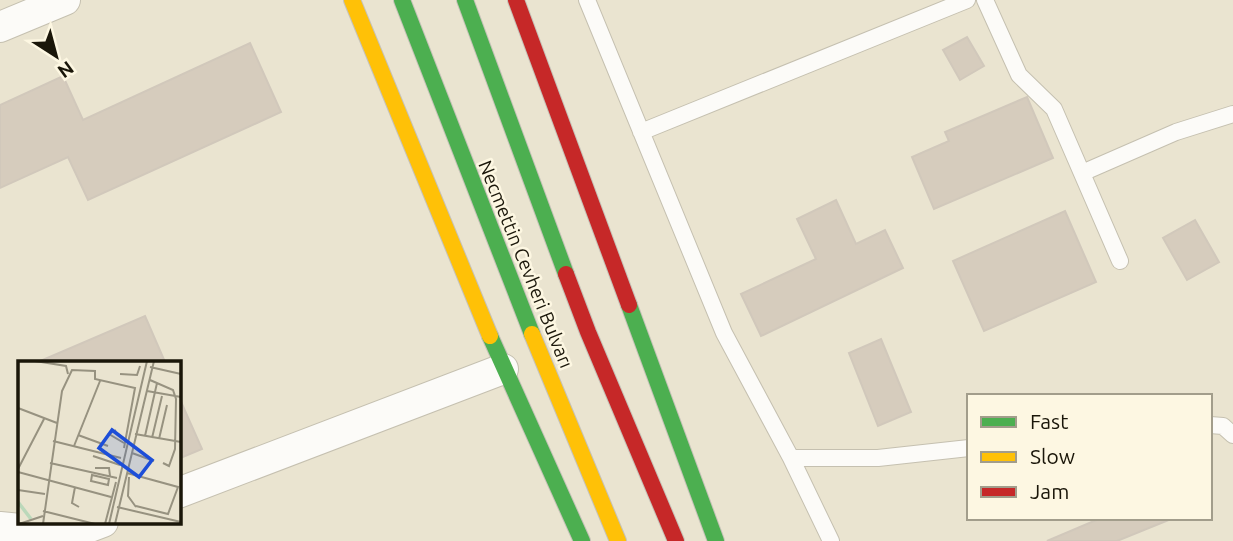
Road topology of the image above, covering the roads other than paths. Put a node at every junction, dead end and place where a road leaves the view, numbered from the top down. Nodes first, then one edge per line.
1 (65, 0) edge
2 (352, 0) edge
3 (402, 0) edge
4 (465, 0) edge
5 (516, 0) edge
6 (587, 0) edge
7 (968, 0) edge
8 (985, 0) edge
9 (0, 27) edge
10 (1233, 114) edge
11 (641, 132) junction
12 (1082, 173) junction
13 (1120, 261) dead end
14 (503, 369) junction
15 (1212, 425) edge
16 (1233, 435) edge
17 (967, 448) edge
18 (791, 458) junction
19 (180, 492) edge
20 (98, 524) edge
21 (0, 527) edge
22 (582, 541) edge
23 (618, 541) edge
24 (676, 541) edge
25 (716, 541) edge
26 (831, 541) edge

1 - 9 street
2 - 14 main road
3 - 23 main road, Necmettin Cevheri Bulvarı
4 - 24 main road, Necmettin Cevheri Bulvarı
5 - 25 main road
6 - 11 lane
7 - 11 lane
8 - 12 lane
10 - 12 lane
11 - 18 lane
12 - 13 lane
14 - 19 street
14 - 22 main road
15 - 16 lane
17 - 18 lane
18 - 26 lane
20 - 21 street

